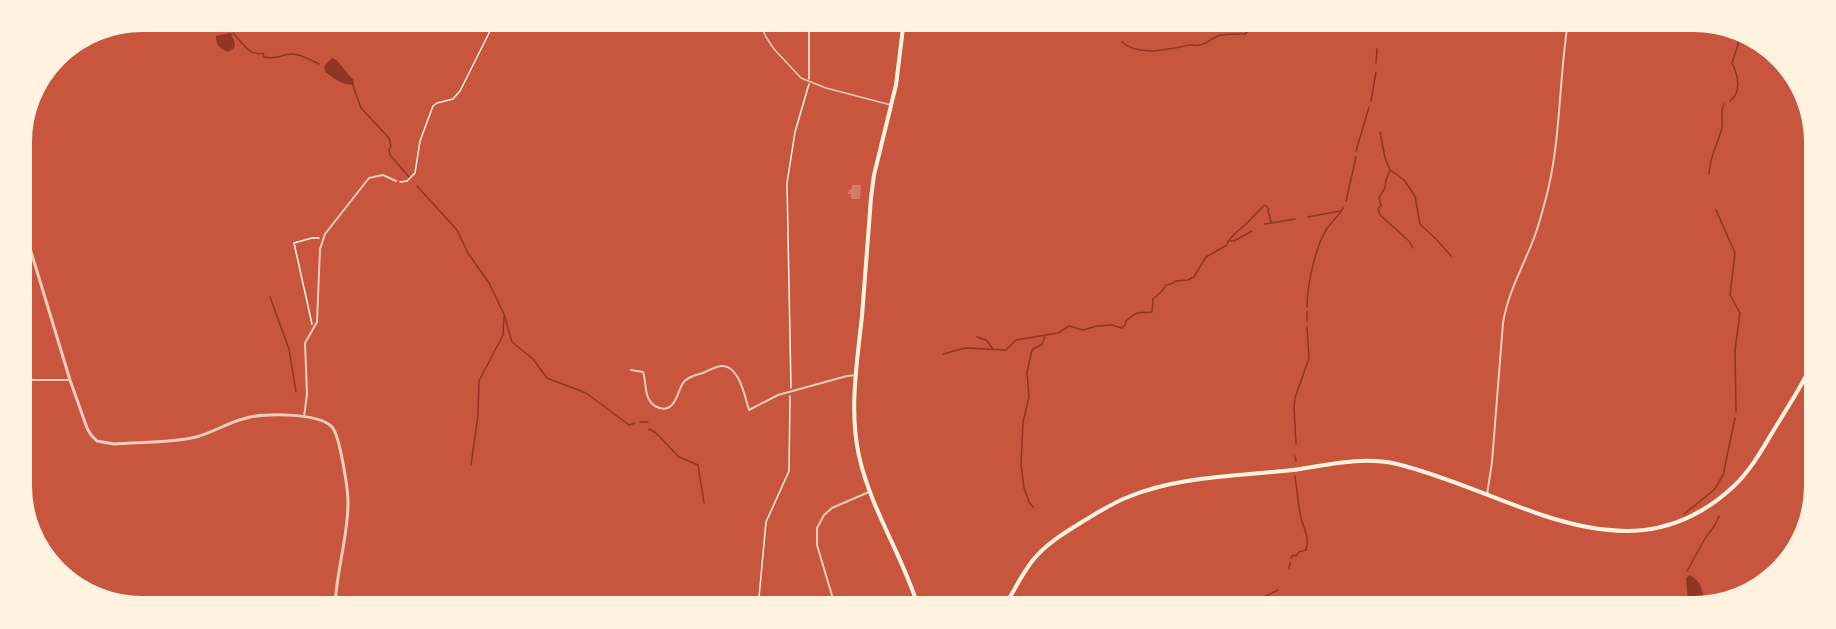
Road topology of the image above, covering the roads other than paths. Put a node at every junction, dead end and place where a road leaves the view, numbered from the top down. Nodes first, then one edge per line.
1 (1567, 28) edge
2 (762, 29) edge
3 (903, 29) edge
4 (892, 105) junction
5 (396, 181) road end
6 (29, 244) edge
7 (631, 370) dead end
8 (28, 372) edge
9 (1808, 372) edge
10 (856, 375) junction
11 (70, 380) junction
12 (304, 417) junction
13 (869, 492) junction
14 (1486, 495) junction
15 (336, 600) edge
16 (833, 600) edge
17 (916, 600) edge
18 (1008, 600) edge

1 - 14 street
2 - 4 lane
3 - 4 main road
4 - 10 main road
5 - 12 street
6 - 11 street
7 - 10 street
8 - 11 street
9 - 14 main road
10 - 13 main road
11 - 12 street
12 - 15 street
13 - 16 street
13 - 17 main road
14 - 18 main road

